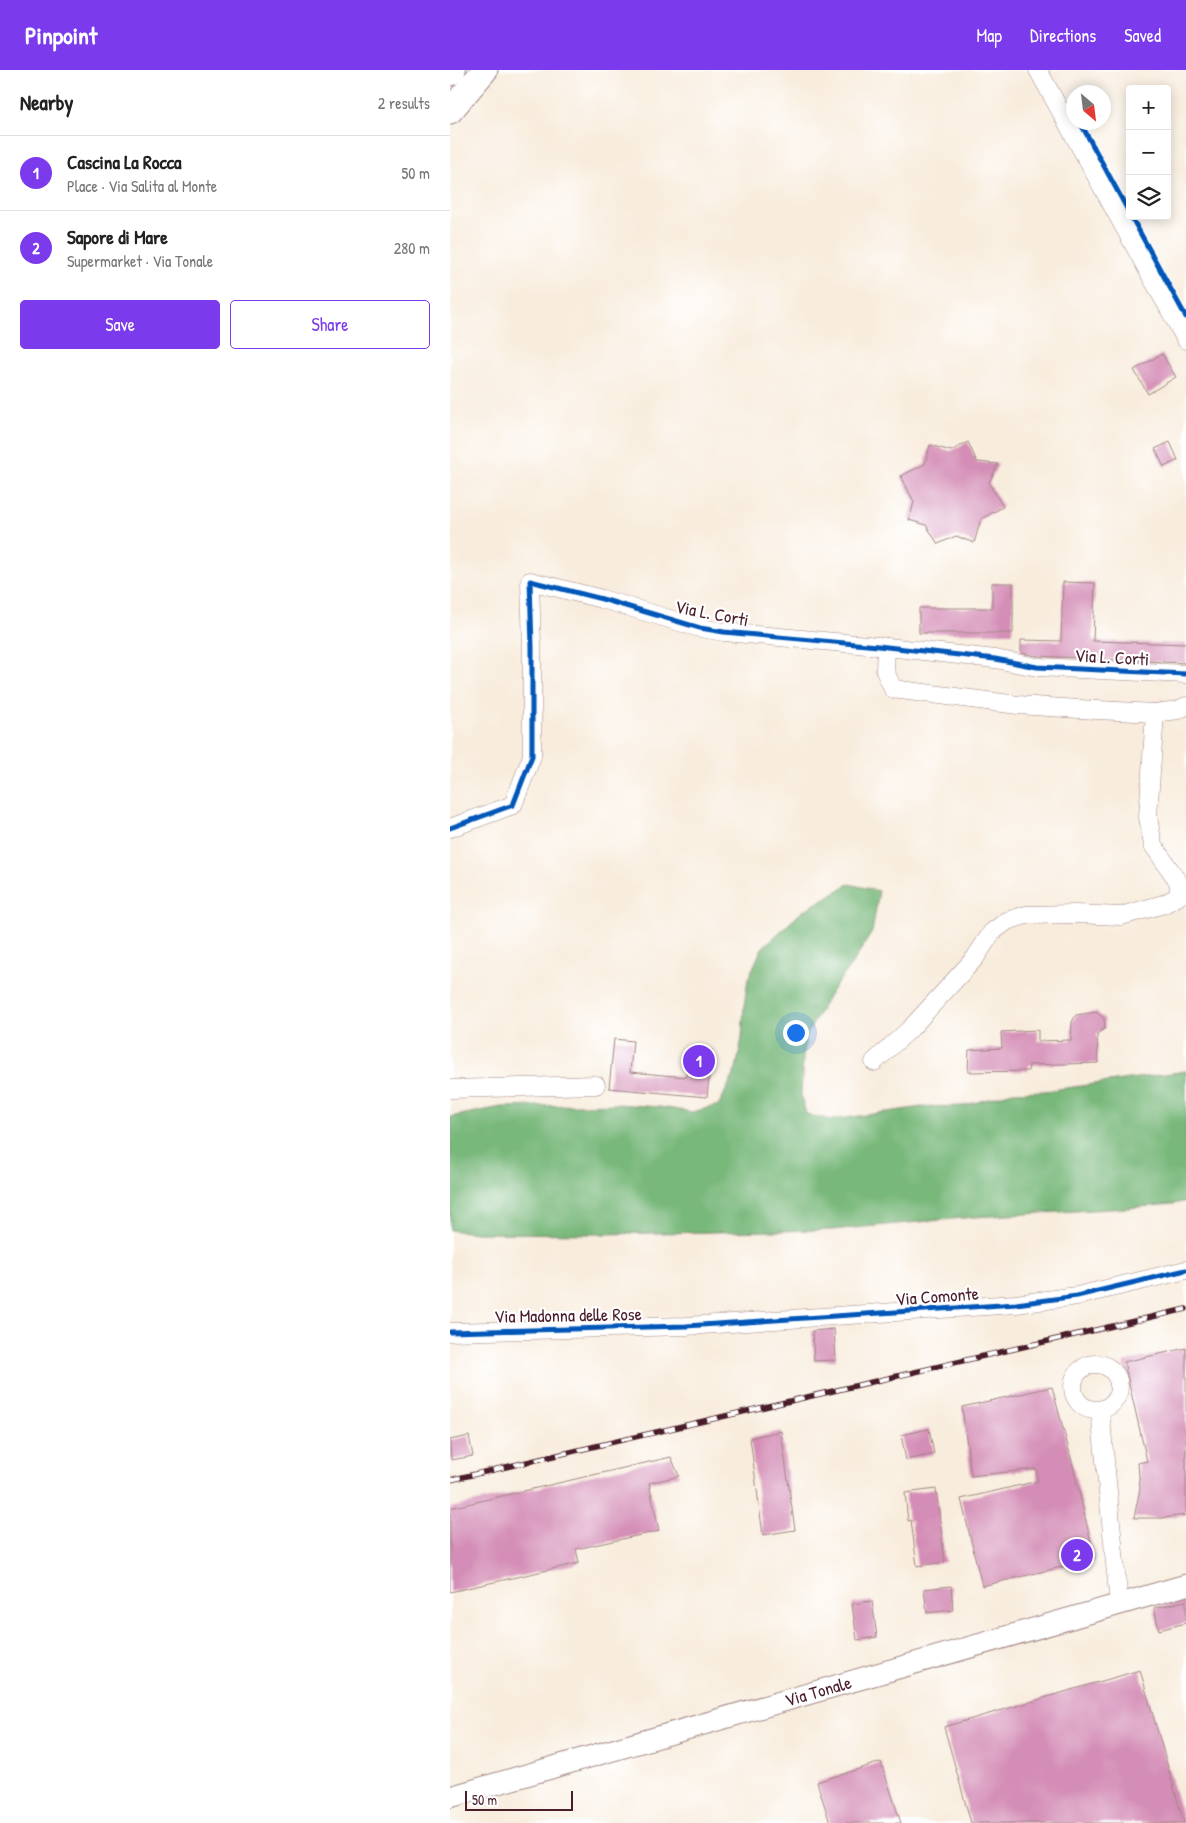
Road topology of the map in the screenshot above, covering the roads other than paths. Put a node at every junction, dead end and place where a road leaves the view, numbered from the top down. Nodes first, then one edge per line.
1 (453, 70) edge
2 (485, 70) edge
3 (1038, 70) edge
4 (450, 73) edge
5 (450, 111) edge
6 (1186, 340) edge
7 (886, 647) junction
8 (1186, 674) edge
9 (1186, 706) edge
10 (1155, 713) junction
11 (450, 828) edge
12 (874, 1062) dead end
13 (596, 1085) dead end
14 (450, 1089) edge
15 (1186, 1270) edge
16 (686, 1326) joint
17 (450, 1332) edge
18 (1100, 1410) dead end
19 (1186, 1585) edge
20 (1119, 1604) junction
21 (450, 1797) edge

1 - 4 highway
2 - 5 highway
3 - 6 street
7 - 8 street, Via L. Corti
7 - 10 street
7 - 11 street, Via L. Corti
9 - 10 street
10 - 12 street
13 - 14 street
15 - 16 street, Via Comonte
16 - 17 street, Via Madonna delle Rose
18 - 20 street
19 - 20 main road, Via Tonale
20 - 21 main road, Via Tonale

